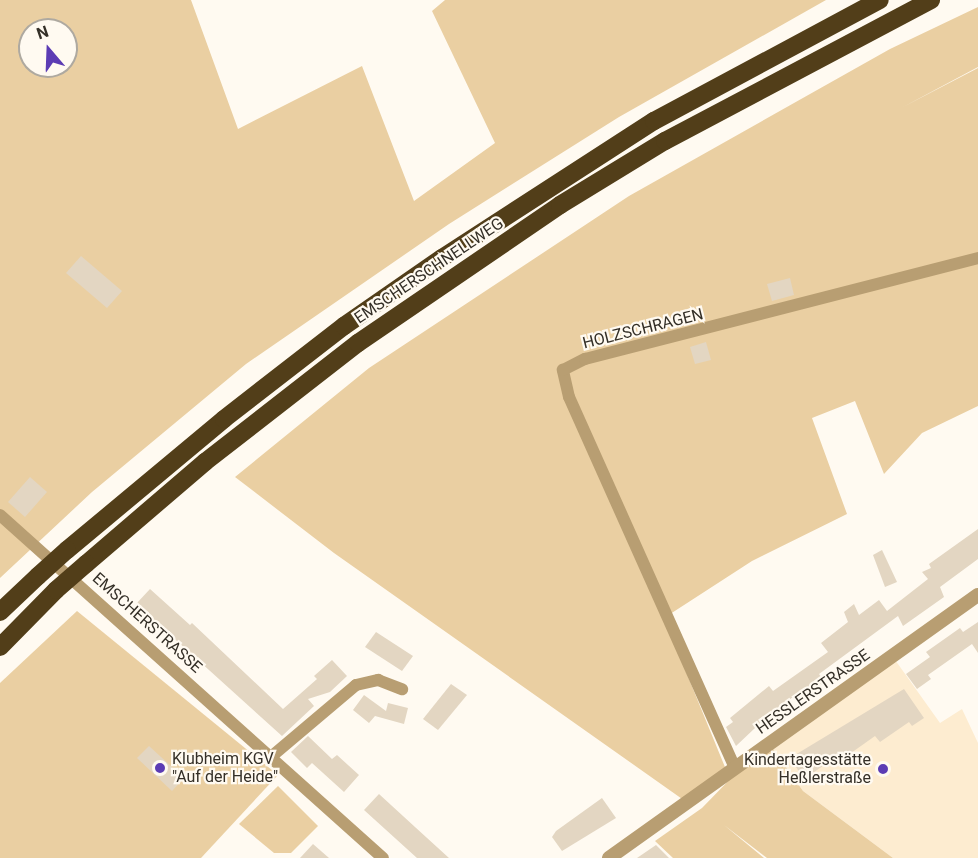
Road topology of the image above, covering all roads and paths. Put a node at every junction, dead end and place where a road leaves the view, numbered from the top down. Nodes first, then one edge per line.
1 (880, 0) edge
2 (931, 0) edge
3 (978, 258) edge
4 (0, 514) edge
5 (978, 595) edge
6 (0, 612) edge
7 (0, 647) edge
8 (402, 689) dead end
9 (272, 756) junction
10 (734, 768) junction
11 (383, 858) edge
12 (609, 858) edge

1 - 6 highway, EMSCHERSCHNELLWEG, bridge
2 - 7 highway, EMSCHERSCHNELLWEG, bridge
3 - 10 street, HOLZSCHRAGEN
4 - 9 street, EMSCHERSTRASSE
5 - 10 street, HESSLERSTRASSE
8 - 9 street
9 - 11 street, EMSCHERSTRASSE
10 - 12 street, HESSLERSTRASSE

